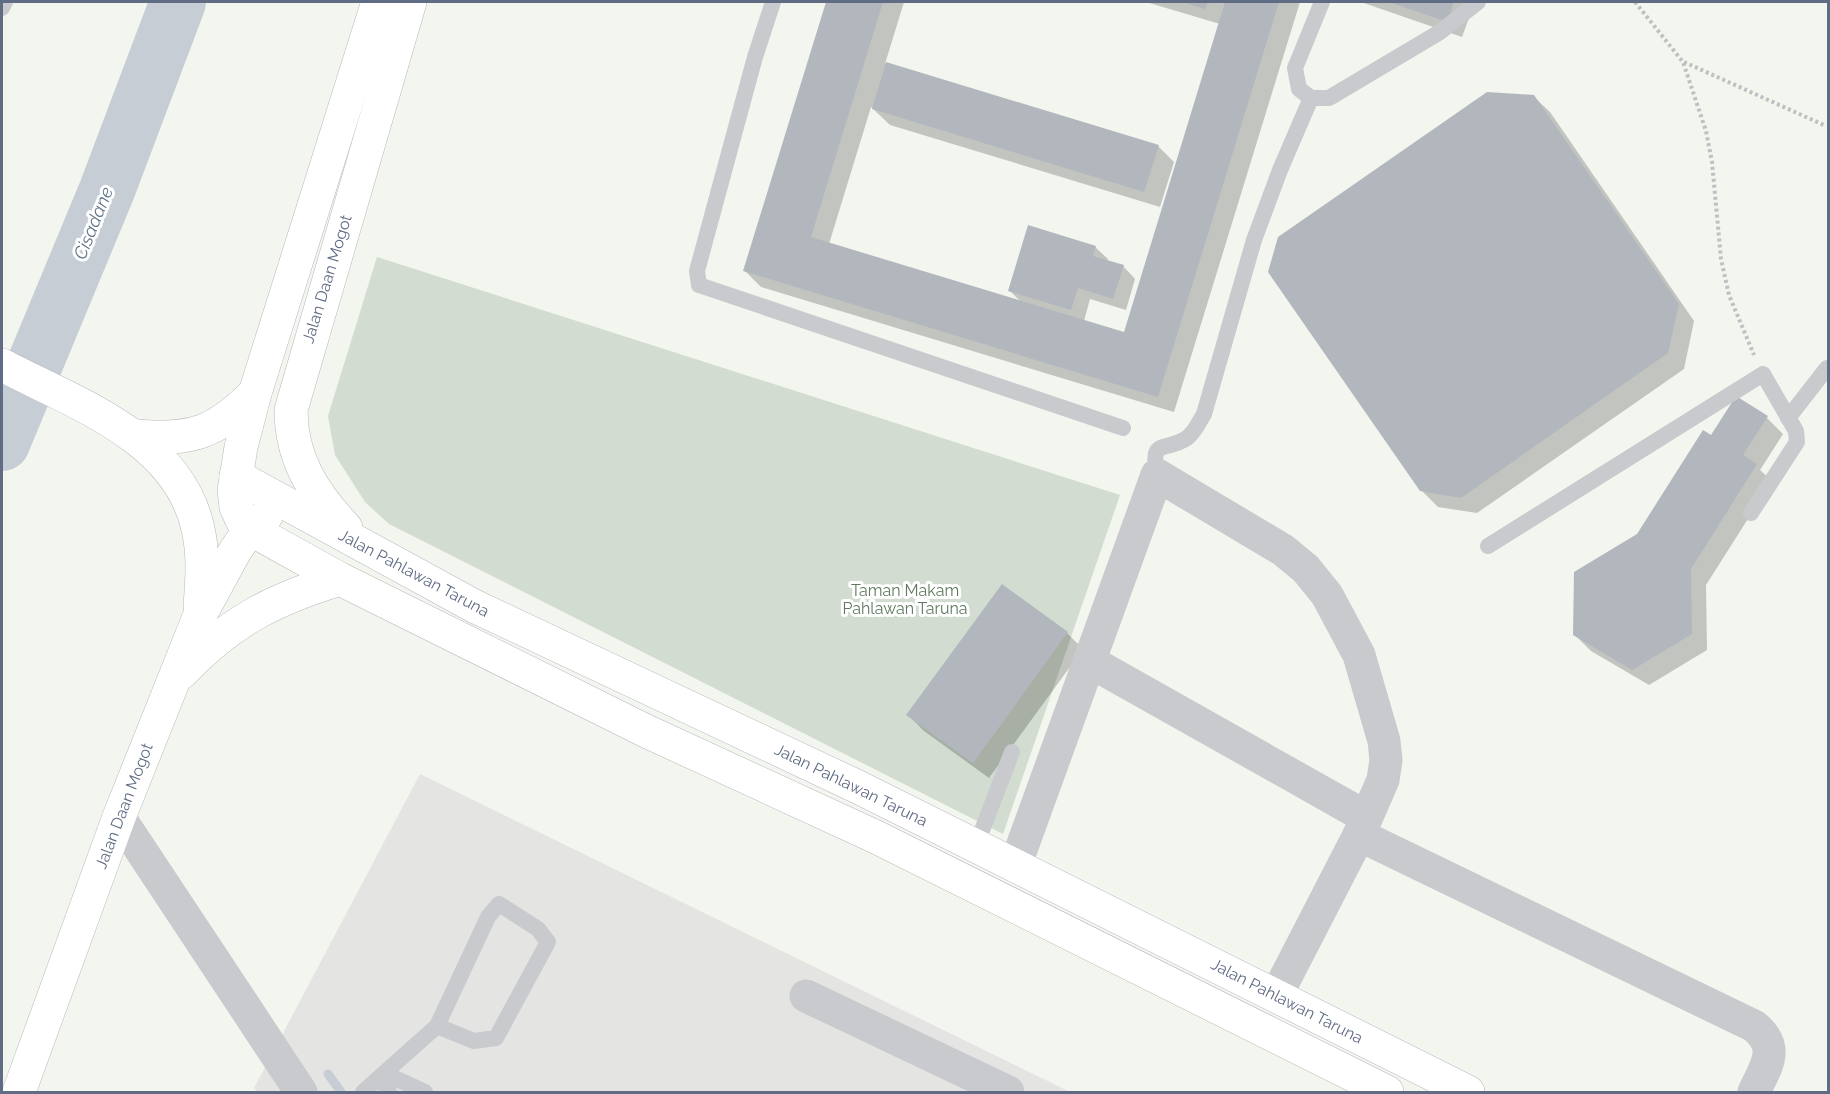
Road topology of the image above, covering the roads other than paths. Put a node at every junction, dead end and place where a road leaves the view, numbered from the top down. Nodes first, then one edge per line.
1 (5, 2) edge
2 (378, 2) edge
3 (410, 2) edge
4 (773, 2) edge
5 (1322, 2) edge
6 (1478, 2) edge
7 (2, 8) edge
8 (1311, 98) junction
9 (2, 365) edge
10 (1827, 368) edge
11 (255, 393) junction
12 (1788, 418) junction
13 (1124, 428) dead end
14 (126, 431) junction
15 (1157, 475) junction
16 (236, 476) junction
17 (291, 506) junction
18 (1751, 513) dead end
19 (250, 529) junction
20 (359, 543) junction
21 (1488, 546) dead end
22 (340, 579) junction
23 (199, 617) junction
24 (1089, 661) junction
25 (172, 683) junction
26 (1012, 752) dead end
27 (119, 817) junction
28 (1363, 826) junction
29 (976, 846) junction
30 (1015, 866) junction
31 (806, 996) dead end
32 (1276, 996) junction
33 (437, 1026) junction
34 (378, 1085) edge
35 (19, 1092) edge
36 (300, 1092) edge
37 (425, 1092) edge
38 (1008, 1092) edge
39 (1387, 1092) edge
40 (1468, 1092) edge
41 (1754, 1092) edge

1 - 7 lane
2 - 11 highway, Jalan Daan Mogot
3 - 20 highway, Jalan Daan Mogot
4 - 13 lane
5 - 8 lane
6 - 8 lane
8 - 15 lane
9 - 14 highway
10 - 12 lane
11 - 14 highway
11 - 16 highway, Jalan Daan Mogot
12 - 18 lane
12 - 21 lane
14 - 23 highway
15 - 24 street
15 - 28 street
16 - 17 highway, Jalan Pahlawan Taruna
16 - 19 highway, Jalan Daan Mogot
17 - 19 highway, Jalan Daan Mogot
17 - 20 highway, Jalan Pahlawan Taruna
19 - 22 highway
19 - 23 highway, Jalan Daan Mogot
20 - 29 highway, Jalan Pahlawan Taruna
22 - 25 highway
22 - 39 highway
23 - 25 highway, Jalan Daan Mogot
24 - 28 street
24 - 30 street
25 - 27 highway, Jalan Daan Mogot
26 - 29 lane
27 - 35 highway, Jalan Daan Mogot
27 - 36 street
28 - 32 street
28 - 41 street
29 - 30 highway, Jalan Pahlawan Taruna
30 - 32 highway, Jalan Pahlawan Taruna
31 - 38 street
32 - 40 highway, Jalan Pahlawan Taruna
33 - 33 lane
33 - 34 lane
34 - 37 lane

